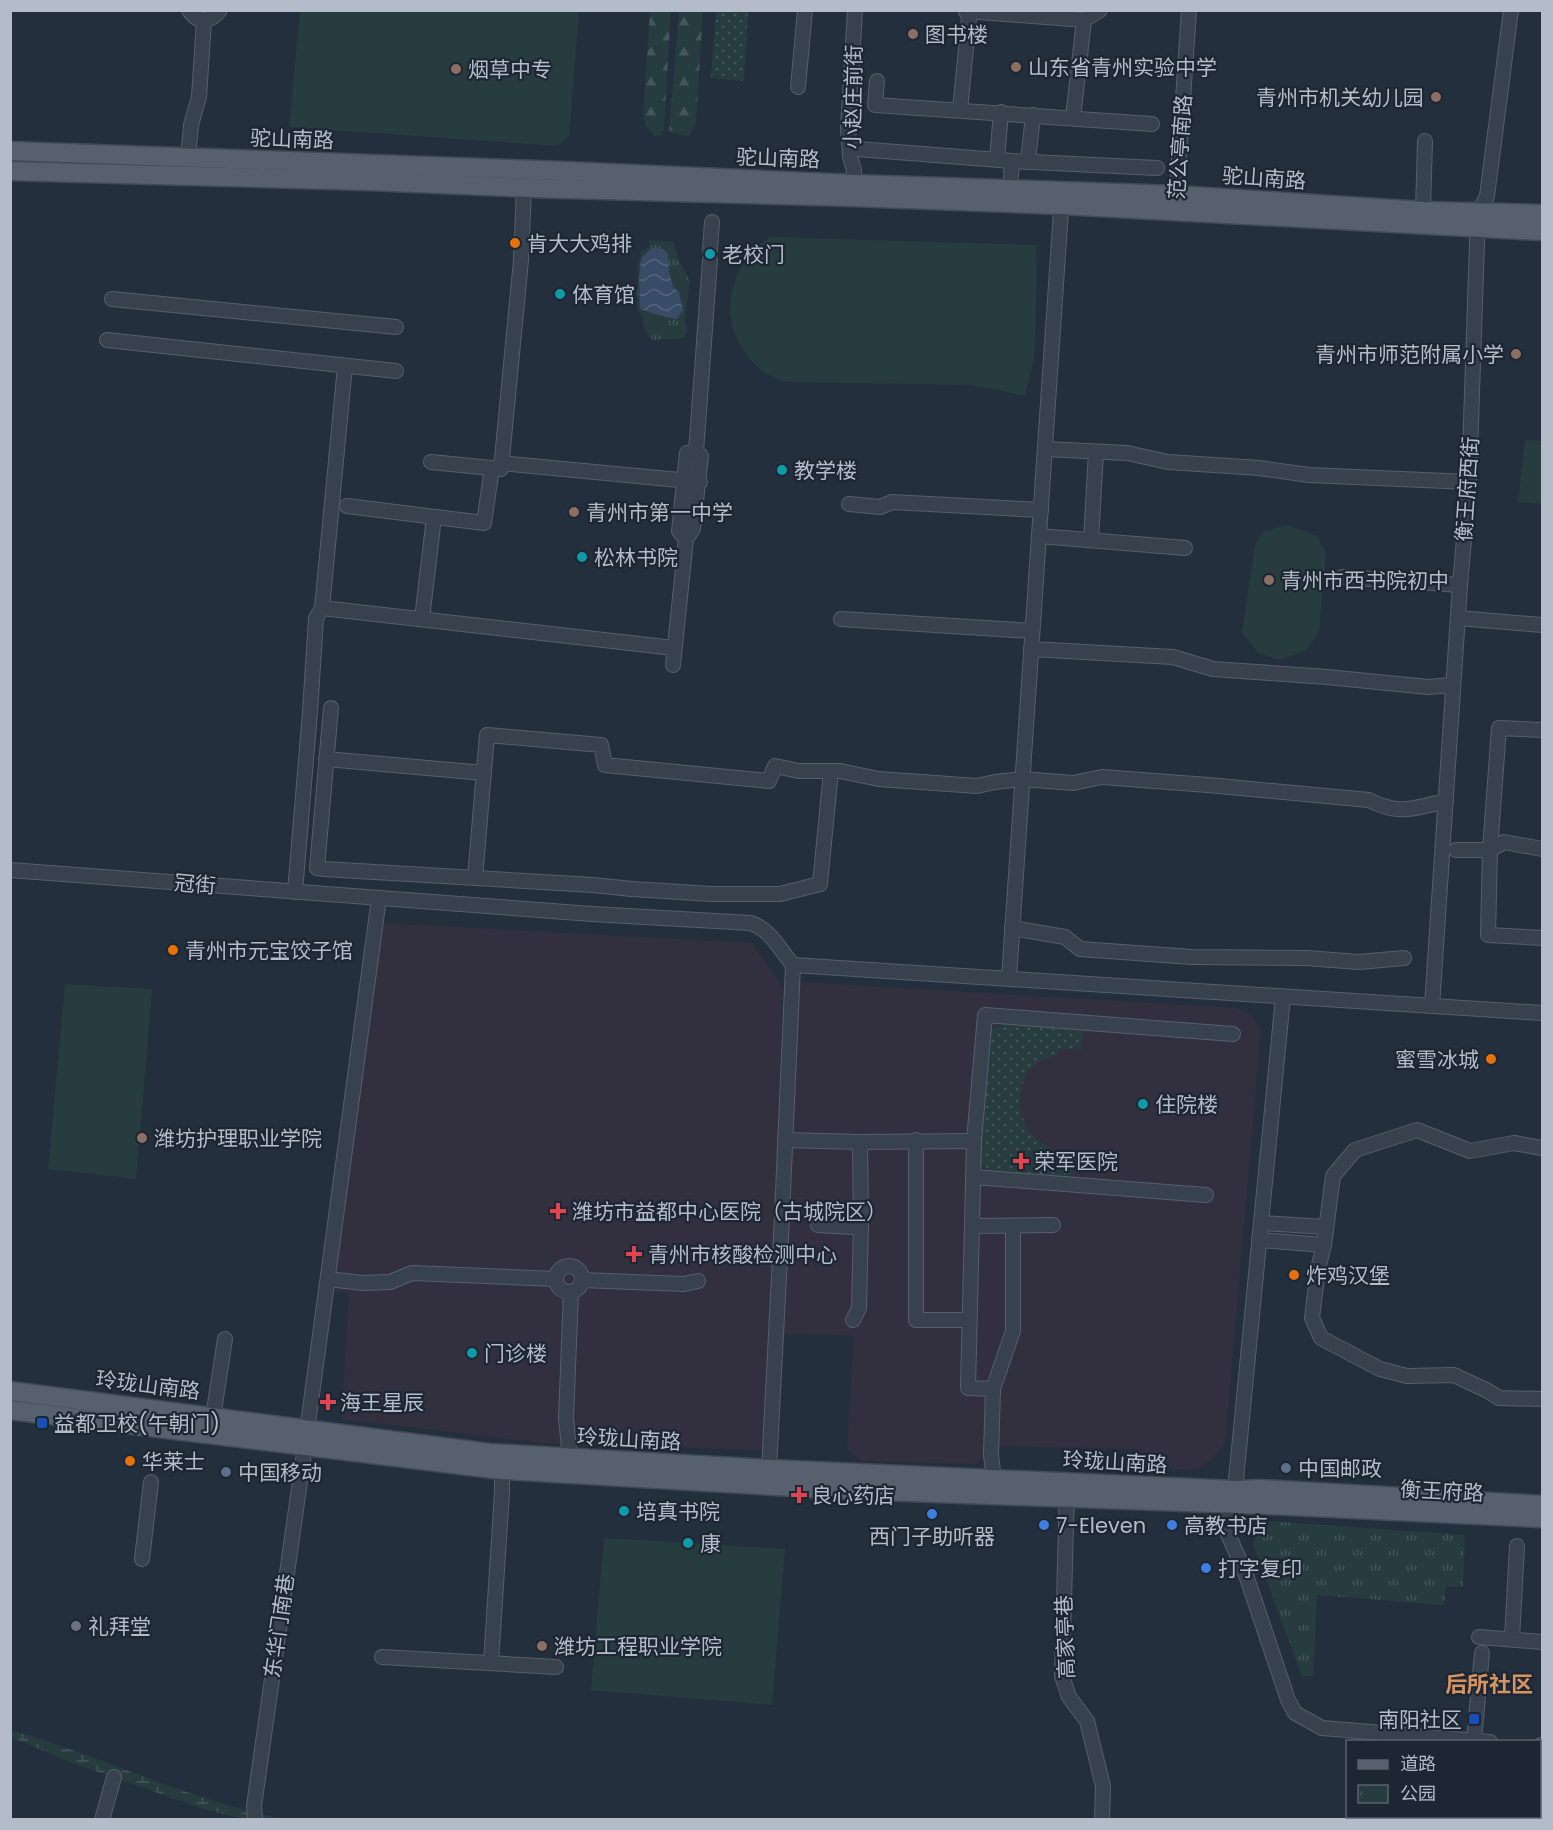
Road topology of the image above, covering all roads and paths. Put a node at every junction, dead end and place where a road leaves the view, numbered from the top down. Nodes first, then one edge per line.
1 (189, 10) edge
2 (220, 10) edge
3 (805, 10) edge
4 (855, 10) edge
5 (1100, 10) edge
6 (1189, 10) edge
7 (1511, 10) edge
8 (966, 11) edge
9 (1084, 20) junction
10 (204, 21) junction
11 (877, 81) dead end
12 (798, 87) dead end
13 (960, 110) junction
14 (1000, 112) junction
15 (1033, 115) junction
16 (1073, 118) junction
17 (1152, 124) dead end
18 (1425, 141) dead end
19 (858, 149) dead end
20 (10, 151) edge
21 (188, 158) junction
22 (997, 159) junction
23 (1012, 161) junction
24 (1028, 161) junction
25 (1156, 168) dead end
26 (10, 171) edge
27 (1011, 176) dead end
28 (853, 184) junction
29 (524, 188) junction
30 (1062, 199) junction
31 (1176, 203) junction
32 (1423, 211) junction
33 (1542, 214) edge
34 (1479, 221) junction
35 (712, 222) dead end
36 (1542, 231) edge
37 (112, 299) dead end
38 (396, 327) dead end
39 (107, 340) dead end
40 (345, 366) junction
41 (396, 371) dead end
42 (1045, 449) junction
43 (696, 452) junction
44 (1096, 452) junction
45 (431, 462) dead end
46 (497, 465) junction
47 (683, 480) junction
48 (700, 482) junction
49 (1469, 482) junction
50 (849, 504) dead end
51 (347, 506) dead end
52 (1041, 510) junction
53 (434, 517) junction
54 (1039, 536) junction
55 (686, 539) junction
56 (1091, 540) junction
57 (1185, 548) dead end
58 (1342, 577) dead end
59 (1460, 585) junction
60 (322, 608) junction
61 (1458, 618) junction
62 (422, 619) junction
63 (842, 620) dead end
64 (1542, 625) edge
65 (1032, 631) junction
66 (674, 648) junction
67 (1031, 649) junction
68 (672, 665) dead end
69 (1453, 685) junction
70 (331, 708) dead end
71 (1542, 730) edge
72 (326, 759) junction
73 (831, 771) junction
74 (484, 773) junction
75 (1022, 779) junction
76 (1446, 801) junction
77 (1542, 849) edge
78 (1456, 850) dead end
79 (1490, 850) junction
80 (10, 870) edge
81 (475, 878) junction
82 (294, 892) junction
83 (380, 898) junction
84 (1012, 928) junction
85 (1542, 938) edge
86 (1404, 958) dead end
87 (793, 965) junction
88 (1009, 978) junction
89 (1283, 997) junction
90 (1432, 1006) junction
91 (1542, 1013) edge
92 (1233, 1034) dead end
93 (785, 1140) junction
94 (916, 1140) junction
95 (974, 1141) junction
96 (860, 1142) junction
97 (1542, 1148) edge
98 (973, 1177) junction
99 (1206, 1195) dead end
100 (1261, 1222) junction
101 (861, 1223) junction
102 (818, 1225) dead end
103 (1053, 1225) dead end
104 (972, 1226) junction
105 (1013, 1226) junction
106 (1325, 1227) junction
107 (1259, 1240) junction
108 (1324, 1245) junction
109 (328, 1279) junction
110 (556, 1280) junction
111 (582, 1280) junction
112 (698, 1281) dead end
113 (571, 1292) junction
114 (853, 1320) dead end
115 (970, 1320) junction
116 (225, 1339) dead end
117 (993, 1389) junction
118 (10, 1391) edge
119 (1542, 1399) edge
120 (10, 1410) edge
121 (213, 1416) junction
122 (306, 1438) junction
123 (570, 1458) junction
124 (769, 1469) junction
125 (502, 1470) junction
126 (994, 1479) junction
127 (151, 1482) dead end
128 (1067, 1490) junction
129 (1233, 1497) junction
130 (1542, 1505) edge
131 (1542, 1518) edge
132 (1517, 1546) dead end
133 (142, 1559) dead end
134 (1479, 1636) dead end
135 (1512, 1639) junction
136 (1542, 1642) edge
137 (1482, 1653) dead end
138 (382, 1657) dead end
139 (491, 1663) junction
140 (556, 1667) dead end
141 (1474, 1740) edge
142 (114, 1777) dead end
143 (254, 1813) edge
144 (102, 1820) edge
145 (1102, 1820) edge

1 - 10 street
2 - 10 street
3 - 12 street
4 - 28 street, 小赵庄前街
5 - 9 street
6 - 31 street, 范公亭南路
7 - 34 street, 衡王府西街
8 - 9 street
8 - 13 street
9 - 16 street
10 - 21 street
11 - 13 street
13 - 14 street
14 - 15 street
14 - 22 street
15 - 16 street
15 - 24 street
16 - 17 street
18 - 32 street
19 - 22 street
20 - 21 main road, 驼山南路
21 - 28 main road, 驼山南路
22 - 23 street
23 - 24 street
23 - 27 street
24 - 25 street
26 - 29 main road, 驼山南路
28 - 30 main road, 驼山南路
29 - 30 main road, 驼山南路
29 - 46 street
30 - 31 main road, 驼山南路
30 - 42 street
31 - 32 main road, 驼山南路
31 - 34 main road, 驼山南路
32 - 34 main road, 驼山南路
33 - 34 main road, 驼山南路
34 - 36 main road, 驼山南路
34 - 49 street, 衡王府西街
35 - 43 street
37 - 38 street
39 - 40 street
40 - 41 street
40 - 60 street
42 - 44 street
42 - 52 street
43 - 47 street
43 - 48 street
44 - 49 street
44 - 56 street
45 - 46 street
46 - 47 street
46 - 53 street
47 - 48 street
47 - 55 street
48 - 55 street
49 - 59 street, 衡王府西街
50 - 52 street
51 - 53 street
52 - 54 street
53 - 62 street
54 - 56 street
54 - 65 street
55 - 66 street
56 - 57 street
58 - 59 street
59 - 61 street, 衡王府西街
60 - 62 street
60 - 82 street
61 - 64 street
61 - 69 street, 衡王府西街
62 - 66 street
63 - 65 street
65 - 67 street
66 - 68 street
67 - 69 street
67 - 75 street
69 - 76 street, 衡王府西街
70 - 72 street
71 - 79 street
72 - 74 street
72 - 81 street
73 - 74 street
73 - 75 street
73 - 81 street
74 - 81 street
75 - 76 street
75 - 84 street
76 - 90 street, 衡王府西街
77 - 79 street
78 - 79 street
79 - 85 street
80 - 82 street, 冠街
82 - 83 street, 冠街
83 - 87 street, 冠街
83 - 109 street, 东华门南巷
84 - 86 street
84 - 88 street
87 - 88 street
87 - 93 street
88 - 89 street
89 - 90 street
89 - 100 street
90 - 91 street
92 - 95 street
93 - 96 street
93 - 124 street
94 - 95 street
94 - 96 street
94 - 115 street
95 - 98 street
96 - 101 street
97 - 106 street
98 - 99 street
98 - 104 street
100 - 106 street
100 - 107 street
101 - 102 street
101 - 114 street
103 - 105 street
104 - 105 street
104 - 115 street
105 - 117 street
106 - 108 street
107 - 108 street
107 - 129 street
108 - 119 street
109 - 110 street
109 - 122 street, 东华门南巷
110 - 111 street
110 - 113 street
111 - 112 street
111 - 113 street
113 - 123 street
115 - 117 street
116 - 121 street
117 - 126 street
118 - 121 main road, 玲珑山南路
120 - 122 main road, 玲珑山南路
121 - 122 main road, 玲珑山南路
122 - 123 main road, 玲珑山南路
122 - 125 main road, 玲珑山南路
122 - 143 street, 东华门南巷
123 - 124 main road, 玲珑山南路
124 - 126 main road, 玲珑山南路
125 - 128 main road, 玲珑山南路
125 - 139 street
126 - 128 main road, 玲珑山南路
127 - 133 street
128 - 129 main road, 玲珑山南路
128 - 145 street, 高家亭巷
129 - 130 main road, 衡王府路
129 - 131 main road, 衡王府路
129 - 141 street
132 - 135 street
134 - 135 street
135 - 136 street
137 - 141 street
138 - 139 street
139 - 140 street
142 - 144 street

